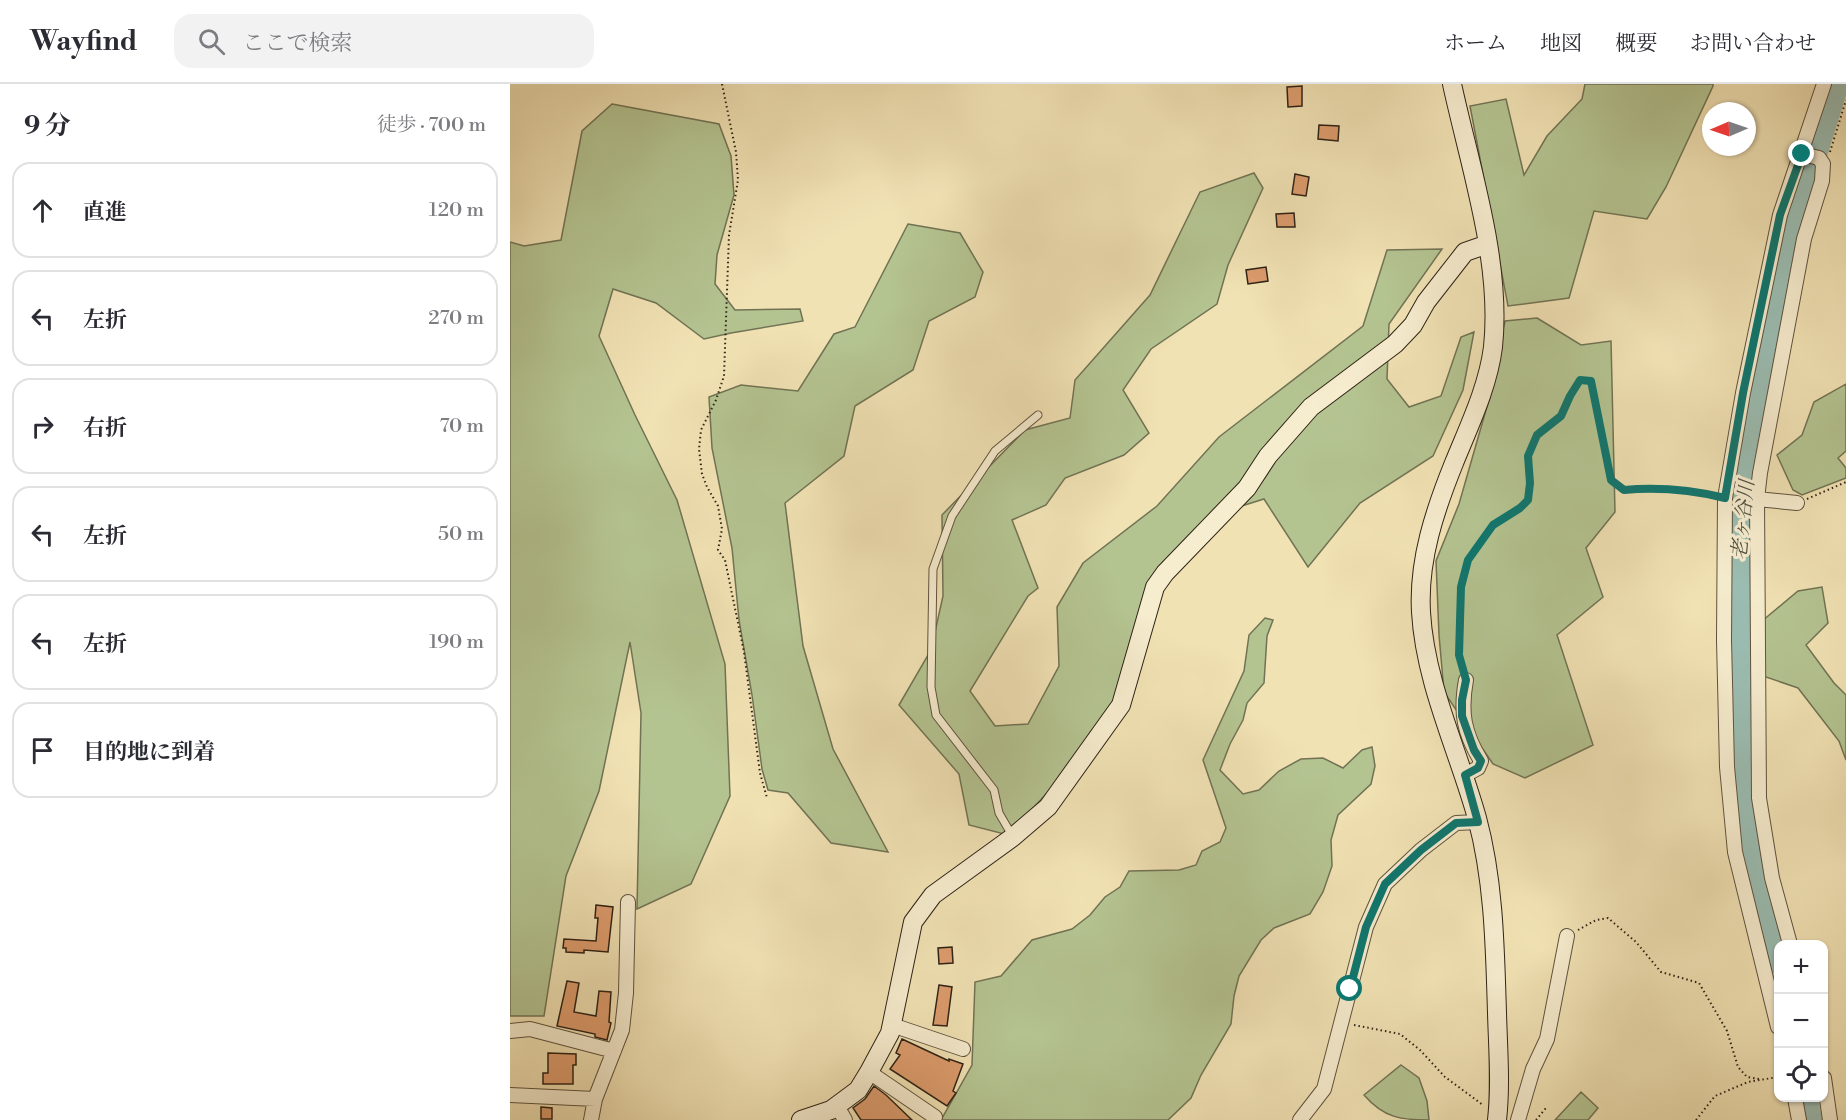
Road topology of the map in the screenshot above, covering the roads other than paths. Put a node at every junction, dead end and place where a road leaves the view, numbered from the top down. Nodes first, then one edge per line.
1 (1452, 84) edge
2 (1824, 84) edge
3 (1802, 154) junction
4 (1488, 244) junction
5 (1038, 416) dead end
6 (1757, 499) junction
7 (1797, 503) road end
8 (1466, 680) road end
9 (1465, 775) junction
10 (1478, 822) junction
11 (1012, 837) junction
12 (628, 902) dead end
13 (1568, 936) road end
14 (1789, 940) edge
15 (1774, 1007) edge
16 (892, 1025) junction
17 (510, 1031) edge
18 (963, 1049) dead end
19 (614, 1052) junction
20 (869, 1072) junction
21 (510, 1095) edge
22 (595, 1099) junction
23 (1796, 1102) edge
24 (1827, 1102) edge
25 (841, 1113) edge
26 (1494, 1115) edge
27 (591, 1120) edge
28 (801, 1120) edge
29 (933, 1120) edge
30 (1300, 1120) edge
31 (1518, 1120) edge
32 (1799, 1120) edge
33 (1830, 1120) edge

1 - 4 street
2 - 3 street
3 - 6 street
3 - 15 street
4 - 9 street
4 - 11 street
5 - 11 lane
6 - 7 street
6 - 14 street
8 - 9 street
9 - 10 street
10 - 26 street
10 - 30 street
11 - 16 street
12 - 19 street
13 - 31 street
16 - 18 street
16 - 20 street
17 - 19 street
19 - 22 street
20 - 25 street
20 - 29 street
21 - 22 street
22 - 27 street
23 - 32 street
24 - 33 street
25 - 28 street

